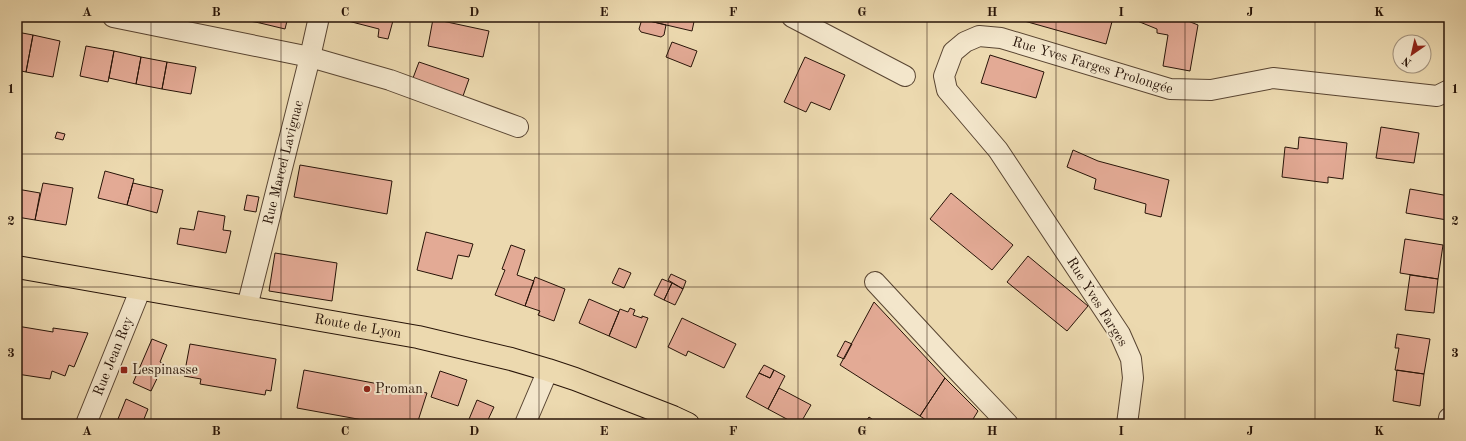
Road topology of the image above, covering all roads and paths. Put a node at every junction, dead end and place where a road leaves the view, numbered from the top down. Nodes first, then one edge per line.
1 (113, 17) edge
2 (319, 17) edge
3 (792, 17) edge
4 (310, 57) junction
5 (906, 76) dead end
6 (1449, 90) edge
7 (518, 127) dead end
8 (1051, 231) joint
9 (17, 267) edge
10 (875, 282) dead end
11 (141, 288) junction
12 (248, 307) junction
13 (548, 370) junction
14 (1449, 418) edge
15 (86, 424) edge
16 (525, 424) edge
17 (688, 424) edge
18 (1008, 424) edge
19 (1127, 424) edge
20 (1448, 424) edge

1 - 4 street
2 - 4 street, Rue Marcel Lavignac
3 - 5 street
4 - 7 street
4 - 12 street, Rue Marcel Lavignac
6 - 8 street, Rue Yves Farges Prolongée
8 - 19 street, Rue Yves Farges
9 - 11 main road, Route de Lyon
10 - 18 street
11 - 12 main road, Route de Lyon
11 - 15 street, Rue Jean Rey
12 - 13 main road, Route de Lyon
13 - 16 street
13 - 17 main road, Route de Lyon
14 - 20 street

